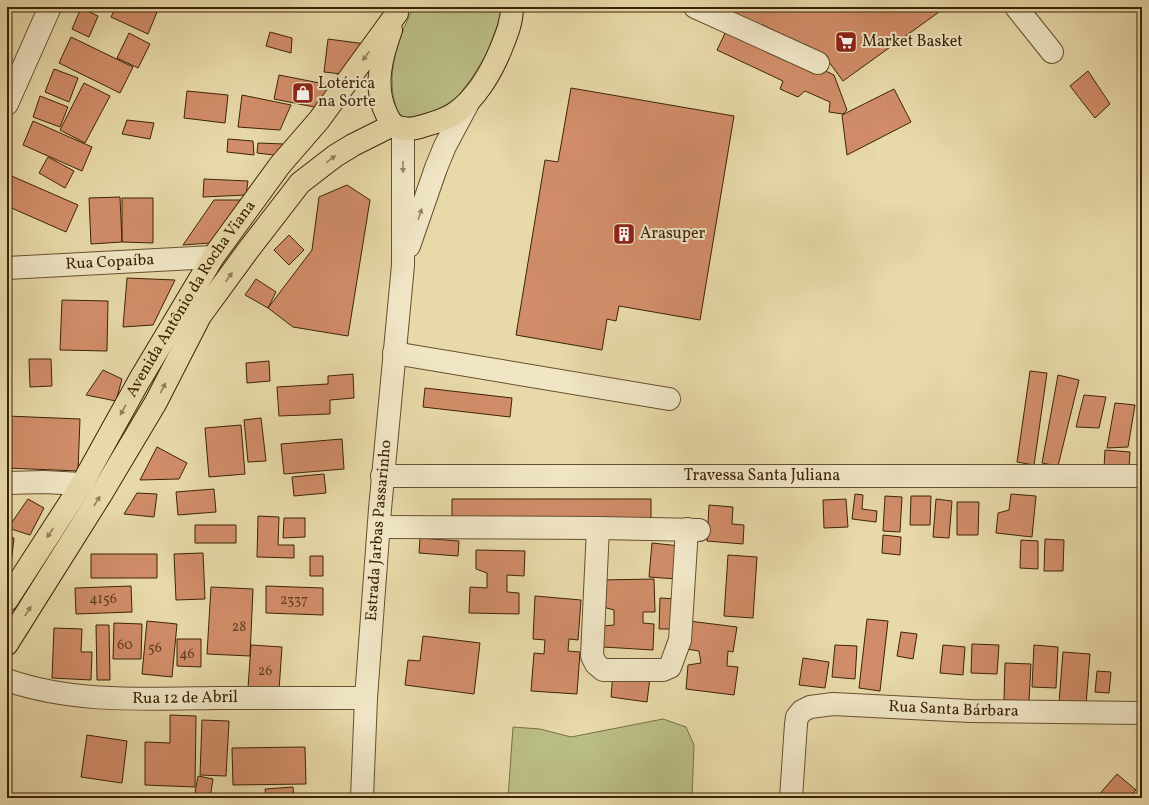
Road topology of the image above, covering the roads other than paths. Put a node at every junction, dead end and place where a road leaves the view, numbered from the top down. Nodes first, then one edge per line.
1 (50, 7) edge
2 (512, 7) edge
3 (695, 7) edge
4 (1016, 7) edge
5 (399, 10) edge
6 (1052, 52) dead end
7 (818, 63) dead end
8 (468, 103) junction
9 (7, 104) edge
10 (398, 127) junction
11 (213, 258) junction
12 (403, 265) junction
13 (7, 268) edge
14 (394, 353) junction
15 (669, 399) dead end
16 (382, 476) junction
17 (1142, 476) edge
18 (7, 483) edge
19 (82, 484) junction
20 (379, 527) junction
21 (598, 528) junction
22 (7, 600) edge
23 (7, 644) edge
24 (7, 680) edge
25 (366, 698) junction
26 (1142, 713) edge
27 (362, 798) edge
28 (791, 798) edge

1 - 9 street
2 - 8 main road, Avenida Antônio da Rocha Viana
3 - 7 street
4 - 6 street
5 - 10 main road
5 -> 11 main road, Avenida Antônio da Rocha Viana
8 - 10 main road, Avenida Antônio da Rocha Viana
12 -> 8 street, Estrada Jarbas Passarinho
10 -> 12 street, Estrada Jarbas Passarinho
23 -> 10 main road, Avenida Antônio da Rocha Viana
11 - 13 street, Rua Copaíba
11 -> 19 main road, Avenida Antônio da Rocha Viana
12 - 14 street, Estrada Jarbas Passarinho
14 - 15 street
14 - 16 street, Estrada Jarbas Passarinho
16 - 17 street, Travessa Santa Juliana
16 - 20 street, Estrada Jarbas Passarinho
18 - 19 street
19 -> 22 main road, Avenida Antônio da Rocha Viana
20 - 21 street
20 - 25 street, Estrada Jarbas Passarinho
21 - 21 street
24 - 25 street, Rua 12 de Abril
25 - 27 street, Estrada Jarbas Passarinho
26 - 28 street, Rua Santa Bárbara

